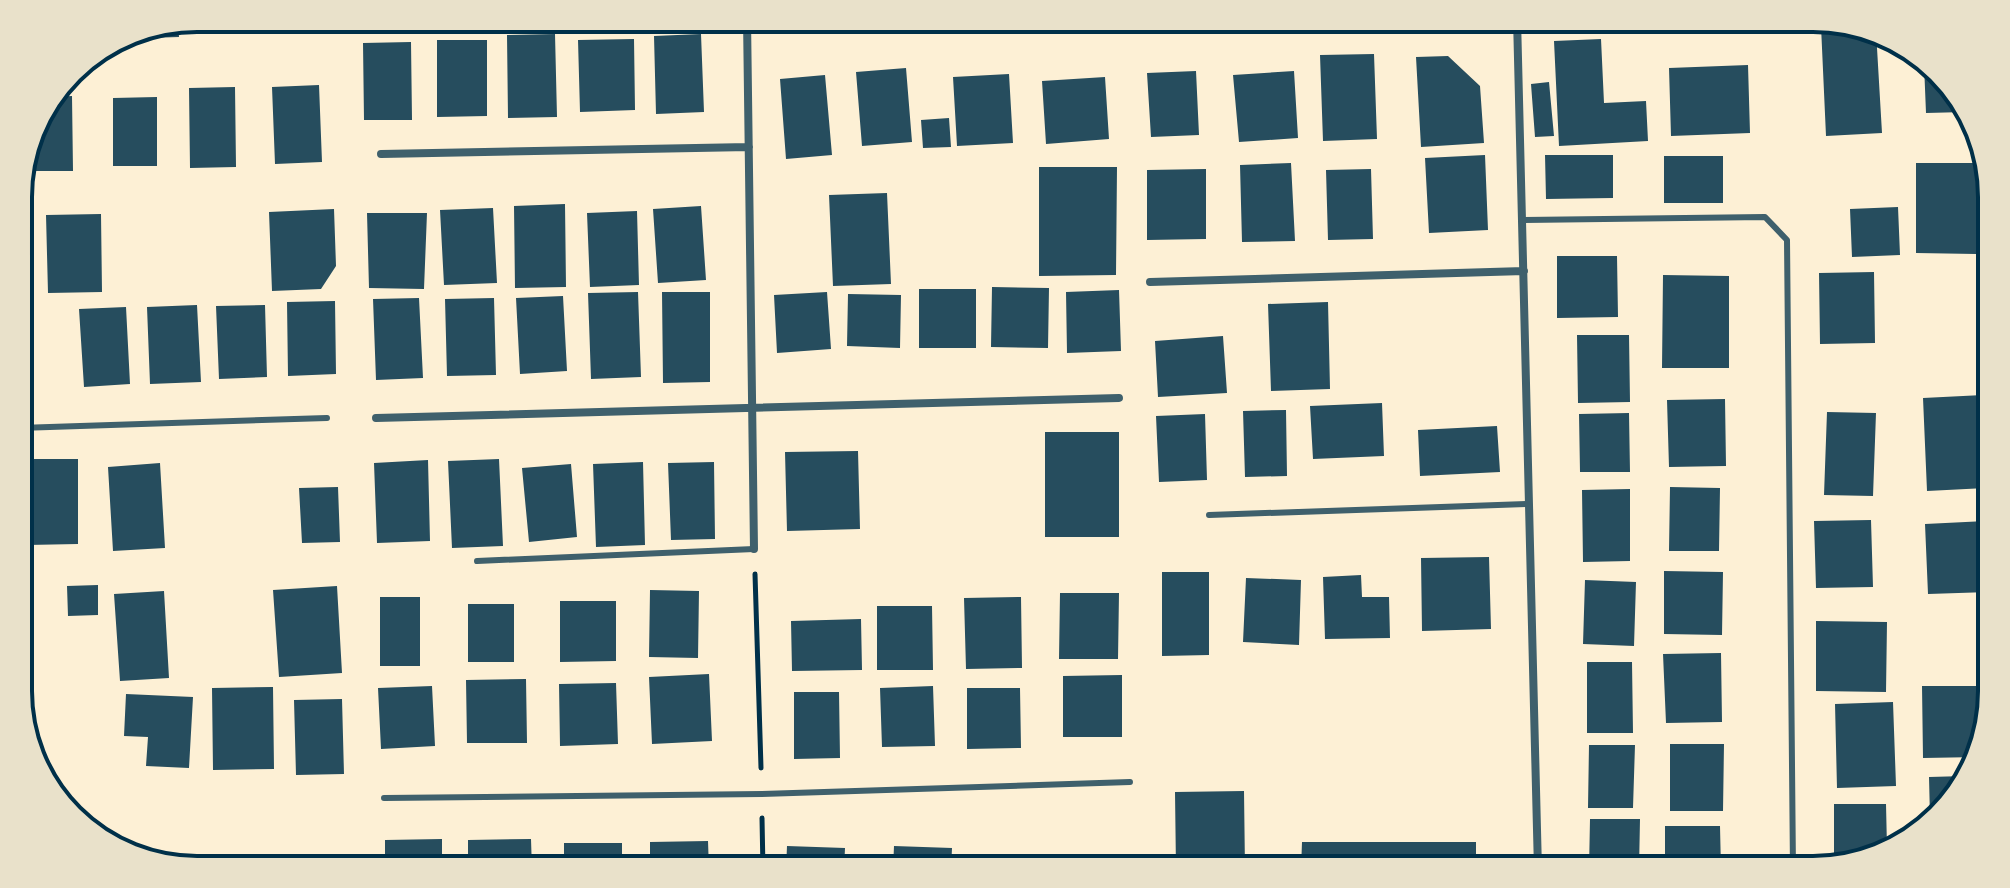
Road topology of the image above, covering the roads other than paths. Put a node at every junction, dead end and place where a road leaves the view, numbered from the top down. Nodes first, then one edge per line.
1 (747, 32) edge
2 (1517, 32) edge
3 (749, 147) junction
4 (381, 154) dead end
5 (1523, 220) junction
6 (1524, 271) junction
7 (1150, 282) dead end
8 (1119, 398) dead end
9 (753, 408) junction
10 (327, 418) dead end
11 (376, 418) dead end
12 (32, 428) edge
13 (1529, 504) junction
14 (1209, 515) dead end
15 (754, 549) joint
16 (477, 561) dead end
17 (1130, 782) dead end
18 (384, 798) dead end
19 (1538, 856) edge
20 (1793, 856) edge

1 - 3 street
2 - 5 street
3 - 4 street
3 - 9 street
5 - 6 street
5 - 20 lane
6 - 7 street
6 - 13 street
8 - 9 street
9 - 11 street
9 - 15 street
10 - 12 lane
13 - 14 lane
13 - 19 street
15 - 16 lane
17 - 18 lane

